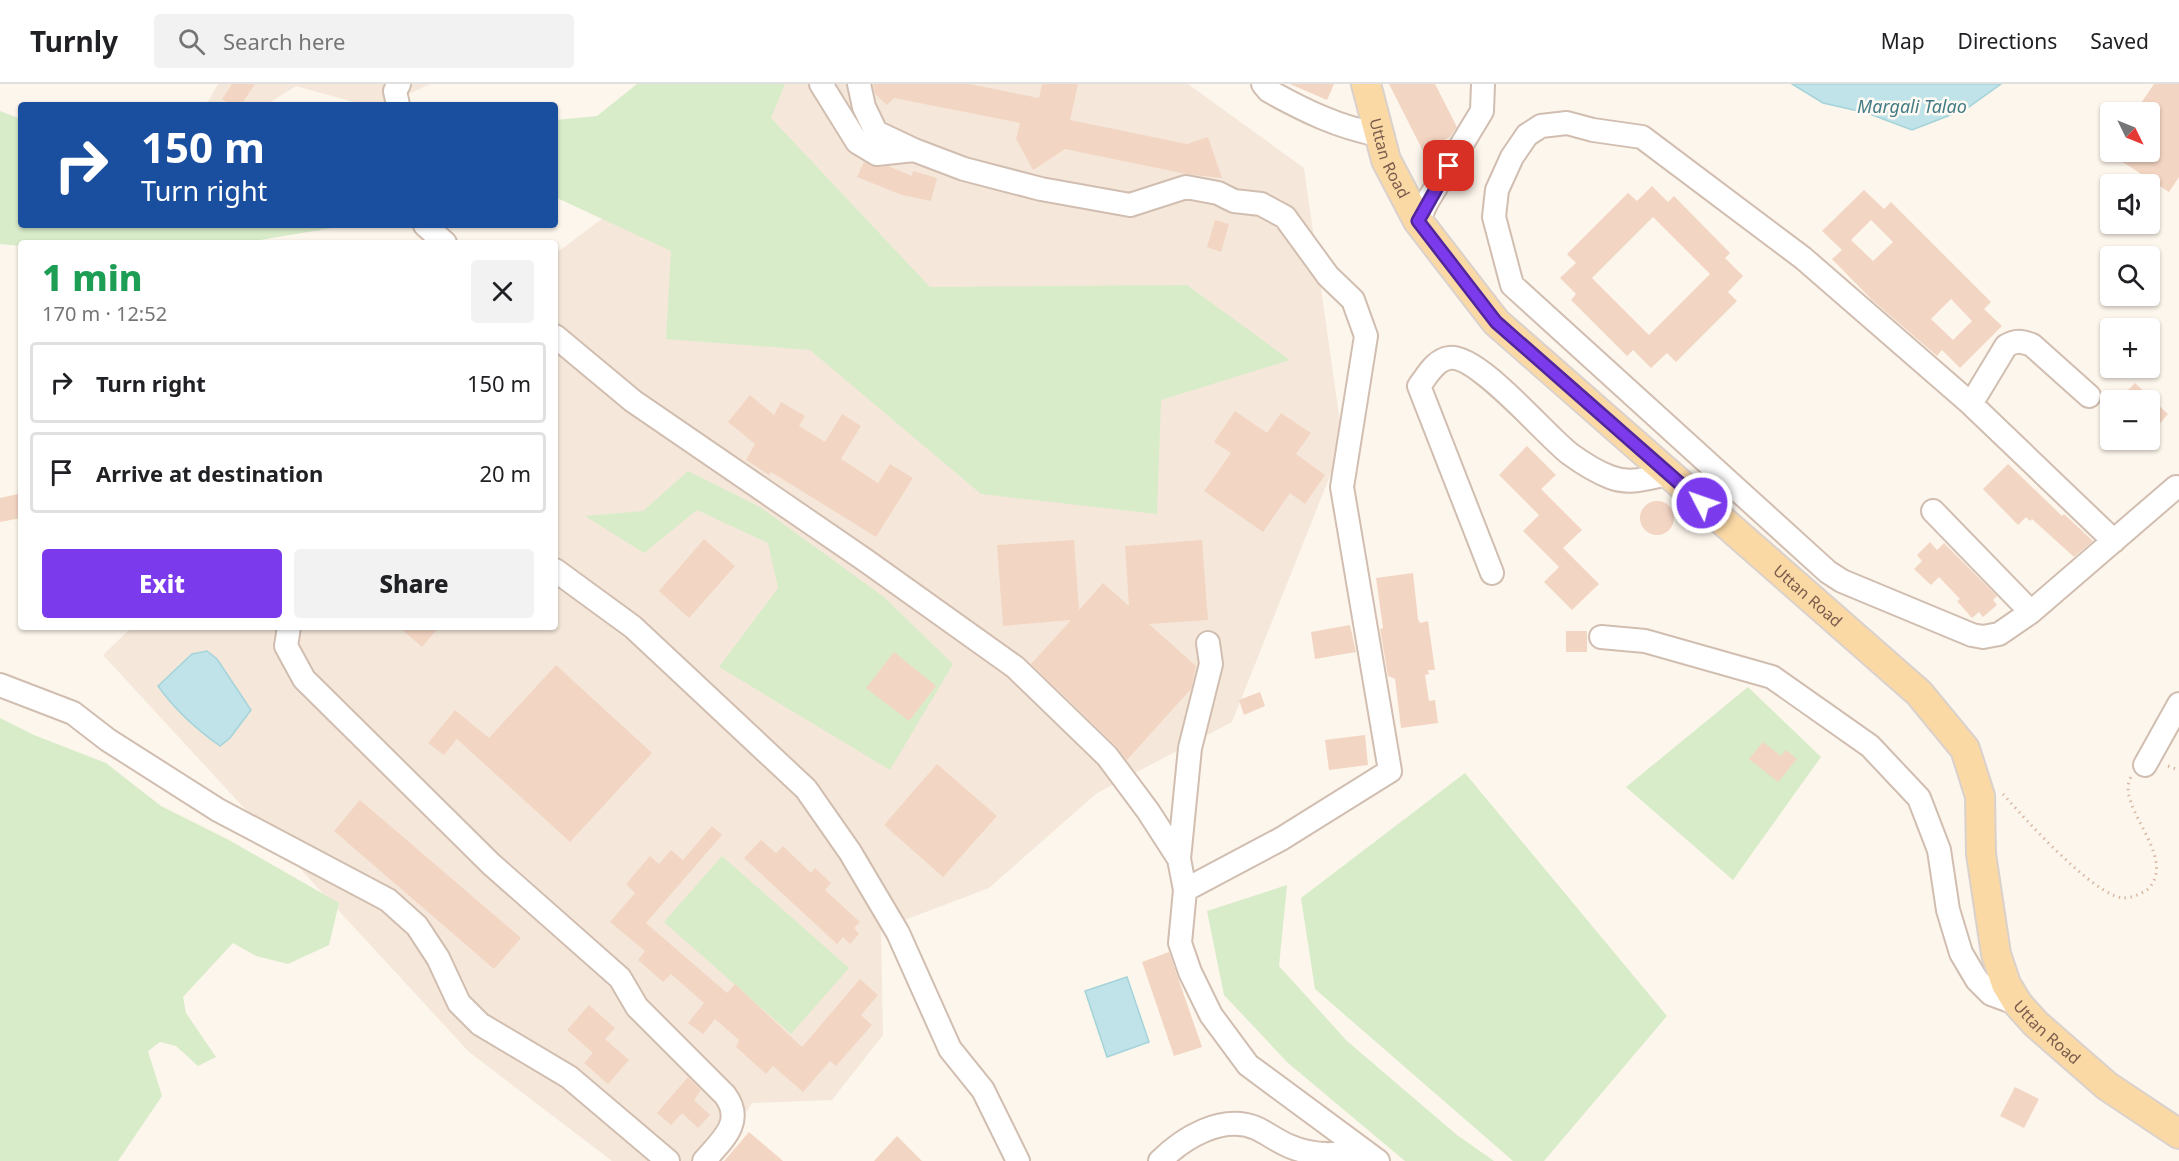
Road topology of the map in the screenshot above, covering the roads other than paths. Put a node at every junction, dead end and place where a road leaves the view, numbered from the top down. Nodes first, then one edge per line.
1 (399, 84) edge
2 (821, 84) edge
3 (859, 84) edge
4 (1263, 84) edge
5 (1366, 84) edge
6 (1483, 84) edge
7 (397, 102) edge
8 (1379, 135) junction
9 (915, 150) junction
10 (1418, 221) junction
11 (428, 228) edge
12 (442, 240) edge
13 (558, 338) edge
14 (2090, 396) dead end
15 (1971, 404) junction
16 (1668, 474) junction
17 (2176, 487) dead end
18 (1933, 511) dead end
19 (2114, 541) junction
20 (558, 572) edge
21 (1492, 573) dead end
22 (1842, 581) junction
23 (1821, 607) junction
24 (2031, 612) junction
25 (289, 630) edge
26 (1600, 637) dead end
27 (1208, 643) dead end
28 (0, 685) edge
29 (2179, 704) edge
30 (2145, 765) road end
31 (1179, 859) junction
32 (1185, 890) junction
33 (2018, 1004) junction
34 (2179, 1134) edge
35 (1370, 1155) edge
36 (668, 1161) edge
37 (704, 1161) edge
38 (1018, 1161) edge
39 (1160, 1161) edge

1 - 7 street
2 - 9 street
3 - 9 street
4 - 8 street
5 - 8 main road, Uttan Road
6 - 10 street
8 - 10 main road, Uttan Road
9 - 32 street
10 - 16 main road, Uttan Road
11 - 12 street
13 - 31 street
14 - 15 street
15 - 19 street
15 - 22 street
16 - 21 street
16 - 23 main road, Uttan Road
17 - 19 street
18 - 24 street
19 - 24 street
20 - 38 street
22 - 23 street
22 - 24 street
23 - 33 main road, Uttan Road
25 - 37 street
26 - 33 street
27 - 31 street
28 - 36 street
29 - 30 street
31 - 32 street
32 - 35 street
33 - 34 main road, Uttan Road
35 - 39 street

